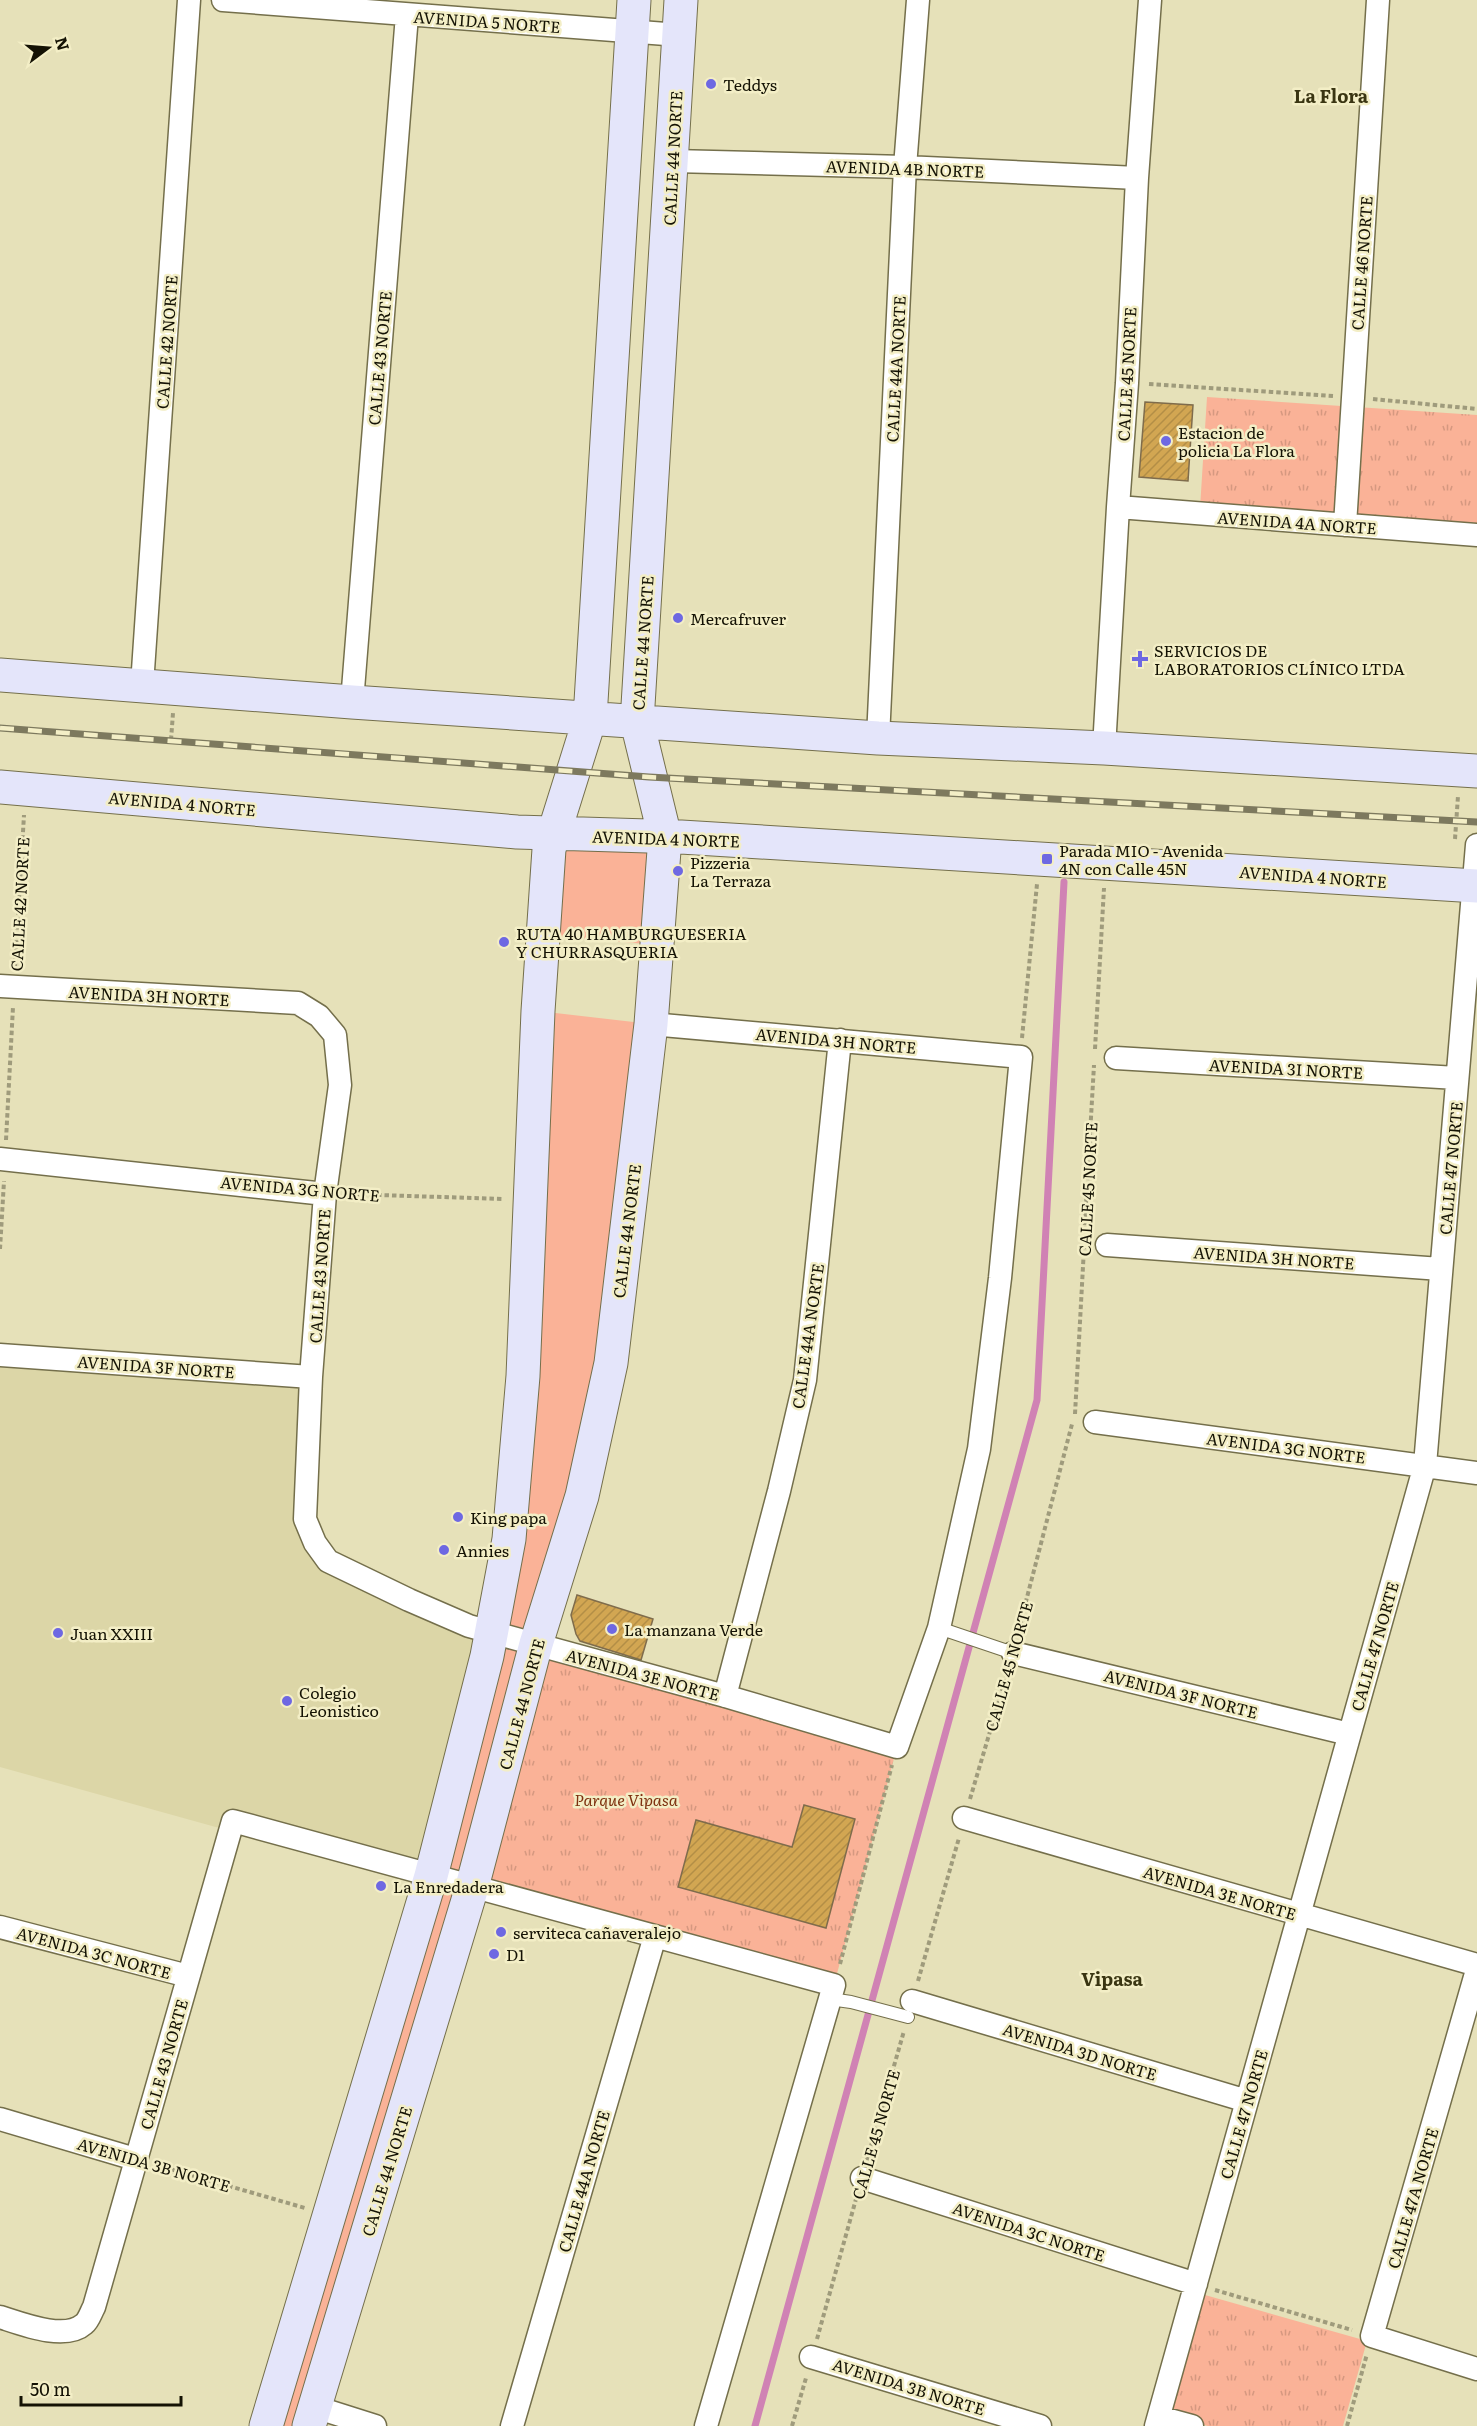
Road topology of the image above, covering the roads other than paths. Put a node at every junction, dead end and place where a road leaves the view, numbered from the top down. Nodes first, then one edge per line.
1 (189, 0) edge
2 (223, 0) edge
3 (681, 0) edge
4 (918, 0) edge
5 (1150, 0) edge
6 (1378, 0) edge
7 (407, 15) junction
8 (633, 16) edge
9 (679, 35) junction
10 (673, 160) junction
11 (905, 167) junction
12 (1137, 178) junction
13 (1118, 507) junction
14 (1345, 525) junction
15 (1477, 536) edge
16 (0, 675) edge
17 (142, 685) junction
18 (352, 702) junction
19 (590, 718) junction
20 (637, 722) junction
21 (878, 738) junction
22 (1104, 748) junction
23 (1468, 770) edge
24 (0, 787) edge
25 (554, 835) junction
26 (665, 837) junction
27 (1466, 843) edge
28 (1475, 886) edge
29 (7, 987) edge
30 (298, 1003) joint
31 (651, 1024) junction
32 (840, 1040) junction
33 (1102, 1057) road end
34 (1457, 1078) junction
35 (2, 1159) edge
36 (325, 1194) junction
37 (1107, 1245) dead end
38 (1441, 1269) junction
39 (0, 1355) edge
40 (311, 1377) junction
41 (1095, 1422) dead end
42 (1425, 1465) junction
43 (1477, 1473) edge
44 (328, 1561) joint
45 (939, 1628) junction
46 (492, 1632) junction
47 (536, 1644) junction
48 (1006, 1650) joint
49 (725, 1696) junction
50 (1349, 1734) junction
51 (964, 1818) road end
52 (431, 1875) junction
53 (472, 1887) junction
54 (1299, 1915) junction
55 (0, 1927) edge
56 (655, 1936) junction
57 (1477, 1965) edge
58 (1477, 1970) edge
59 (188, 1976) junction
60 (839, 1995) junction
61 (910, 2009) joint
62 (1247, 2101) junction
63 (0, 2120) edge
64 (135, 2159) junction
65 (862, 2178) road end
66 (1204, 2287) junction
67 (0, 2317) edge
68 (811, 2357) road end
69 (1477, 2369) edge
70 (312, 2417) edge
71 (1158, 2421) edge
72 (266, 2426) edge
73 (375, 2426) edge
74 (512, 2426) edge
75 (706, 2426) edge
76 (1040, 2426) edge
77 (1192, 2426) edge

1 - 17 street, CALLE 42 NORTE
2 - 7 street, AVENIDA 5 NORTE
3 - 9 main road, CALLE 44 NORTE
4 - 11 street, CALLE 44A NORTE
5 - 12 street, CALLE 45 NORTE
6 - 14 street, CALLE 46 NORTE
7 - 8 street, AVENIDA 5 NORTE
7 - 18 street, CALLE 43 NORTE
8 - 9 street, AVENIDA 5 NORTE
8 - 19 main road
9 - 10 main road, CALLE 44 NORTE
10 - 11 street, AVENIDA 4B NORTE
10 - 20 main road, CALLE 44 NORTE
11 - 12 street, AVENIDA 4B NORTE
11 - 21 street, CALLE 44A NORTE
12 - 13 street, CALLE 45 NORTE
13 - 14 street, AVENIDA 4A NORTE
13 - 22 street, CALLE 45 NORTE
14 - 15 street, AVENIDA 4A NORTE
16 - 17 main road
17 - 18 main road
18 - 19 main road
19 - 20 main road
19 - 25 main road
20 - 21 main road
20 - 26 main road, CALLE 44 NORTE
21 - 22 main road
22 - 23 main road
24 - 25 main road, AVENIDA 4 NORTE
25 - 26 main road, AVENIDA 4 NORTE
25 - 46 main road
26 - 28 main road, AVENIDA 4 NORTE
26 - 31 main road, CALLE 44 NORTE
27 - 28 street, CALLE 47 NORTE
28 - 34 street, CALLE 47 NORTE
29 - 30 street, AVENIDA 3H NORTE
30 - 36 street, CALLE 43 NORTE
31 - 32 street, AVENIDA 3H NORTE
31 - 47 main road, CALLE 44 NORTE
32 - 45 street, AVENIDA 3H NORTE
32 - 49 street, CALLE 44A NORTE
33 - 34 street, AVENIDA 3I NORTE
34 - 38 street, CALLE 47 NORTE
35 - 36 street, AVENIDA 3G NORTE
36 - 40 street, CALLE 43 NORTE
37 - 38 street, AVENIDA 3H NORTE
38 - 42 street, CALLE 47 NORTE
39 - 40 street, AVENIDA 3F NORTE
40 - 44 street, CALLE 43 NORTE
41 - 42 street, AVENIDA 3G NORTE
42 - 43 street, AVENIDA 3G NORTE
42 - 50 street, CALLE 47 NORTE
44 - 46 street, AVENIDA 3E NORTE
45 - 48 lane
45 - 49 street, AVENIDA 3E NORTE
46 - 47 street, AVENIDA 3E NORTE
46 - 52 main road
47 - 49 street, AVENIDA 3E NORTE
47 - 53 main road, CALLE 44 NORTE
48 - 50 street, AVENIDA 3F NORTE
50 - 54 street, CALLE 47 NORTE
51 - 54 street, AVENIDA 3E NORTE
52 - 53 street
52 - 59 street, CALLE 43 NORTE
52 - 72 main road
53 - 56 street
53 - 70 main road, CALLE 44 NORTE
54 - 57 street, AVENIDA 3E NORTE
54 - 62 street, CALLE 47 NORTE
55 - 59 street, AVENIDA 3C NORTE
56 - 60 street
56 - 74 street, CALLE 44A NORTE
58 - 69 street, CALLE 47A NORTE
59 - 64 street, CALLE 43 NORTE
60 - 61 lane
60 - 75 street
61 - 62 street, AVENIDA 3D NORTE
62 - 66 street, CALLE 47 NORTE
63 - 64 street, AVENIDA 3B NORTE
64 - 67 street, CALLE 43 NORTE
65 - 66 street, AVENIDA 3C NORTE
66 - 71 street, CALLE 47 NORTE
68 - 76 street, AVENIDA 3B NORTE
70 - 73 street
71 - 77 street

